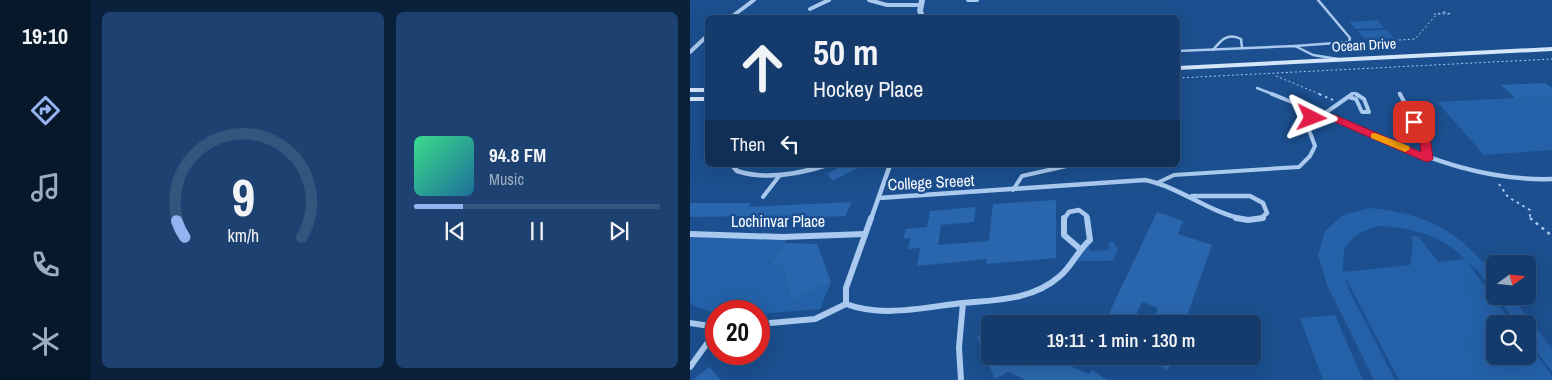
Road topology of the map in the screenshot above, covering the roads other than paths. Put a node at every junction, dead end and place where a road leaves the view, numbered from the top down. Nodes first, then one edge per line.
1 (754, 0) edge
2 (829, 0) edge
3 (869, 0) edge
4 (968, 0) edge
5 (977, 0) edge
6 (1318, 0) edge
7 (921, 3) edge
8 (810, 9) dead end
9 (734, 15) edge
10 (705, 38) edge
11 (1296, 46) junction
12 (1241, 48) junction
13 (1552, 49) edge
14 (1213, 50) junction
15 (1180, 51) edge
16 (690, 52) edge
17 (1552, 55) edge
18 (1342, 60) junction
19 (1180, 68) edge
20 (1180, 73) edge
21 (1257, 88) dead end
22 (690, 90) edge
23 (705, 90) edge
24 (1399, 93) dead end
25 (1348, 97) junction
26 (690, 99) edge
27 (705, 99) edge
28 (1322, 116) junction
29 (1373, 135) joint
30 (1428, 159) junction
31 (1299, 166) joint
32 (733, 167) edge
33 (821, 167) edge
34 (889, 167) edge
35 (1068, 167) edge
36 (780, 175) junction
37 (1552, 180) edge
38 (1157, 183) junction
39 (1013, 190) junction
40 (763, 196) dead end
41 (1192, 196) junction
42 (879, 198) junction
43 (690, 234) edge
44 (865, 234) junction
45 (1079, 248) junction
46 (963, 303) junction
47 (846, 304) junction
48 (690, 323) edge
49 (770, 323) edge
50 (705, 326) edge
51 (705, 345) edge
52 (690, 367) edge
53 (961, 380) edge

1 - 9 street
2 - 8 street
3 - 7 street
4 - 5 street
6 - 11 lane
10 - 16 street
11 - 12 lane
11 - 18 lane
12 - 14 lane
12 - 14 lane
13 - 18 main road, Ocean Drive
14 - 15 lane
17 - 20 main road, Ocean Drive
18 - 19 main road, Ocean Drive
21 - 28 lane
22 - 23 main road
24 - 30 lane
25 - 25 lane
25 - 28 lane
26 - 27 main road
28 - 29 lane
28 - 31 lane
29 - 30 street
30 - 37 street
31 - 38 lane
32 - 36 street
33 - 36 street
34 - 42 street
35 - 39 lane
36 - 40 lane
38 - 39 street, College Sreeet
38 - 41 street, College Sreeet
39 - 42 street, College Sreeet
41 - 41 street
42 - 44 street
43 - 44 street, Lochinvar Place
44 - 47 street
45 - 45 street
45 - 46 street
46 - 47 street
46 - 53 street
47 - 49 street
48 - 50 street
51 - 52 street

